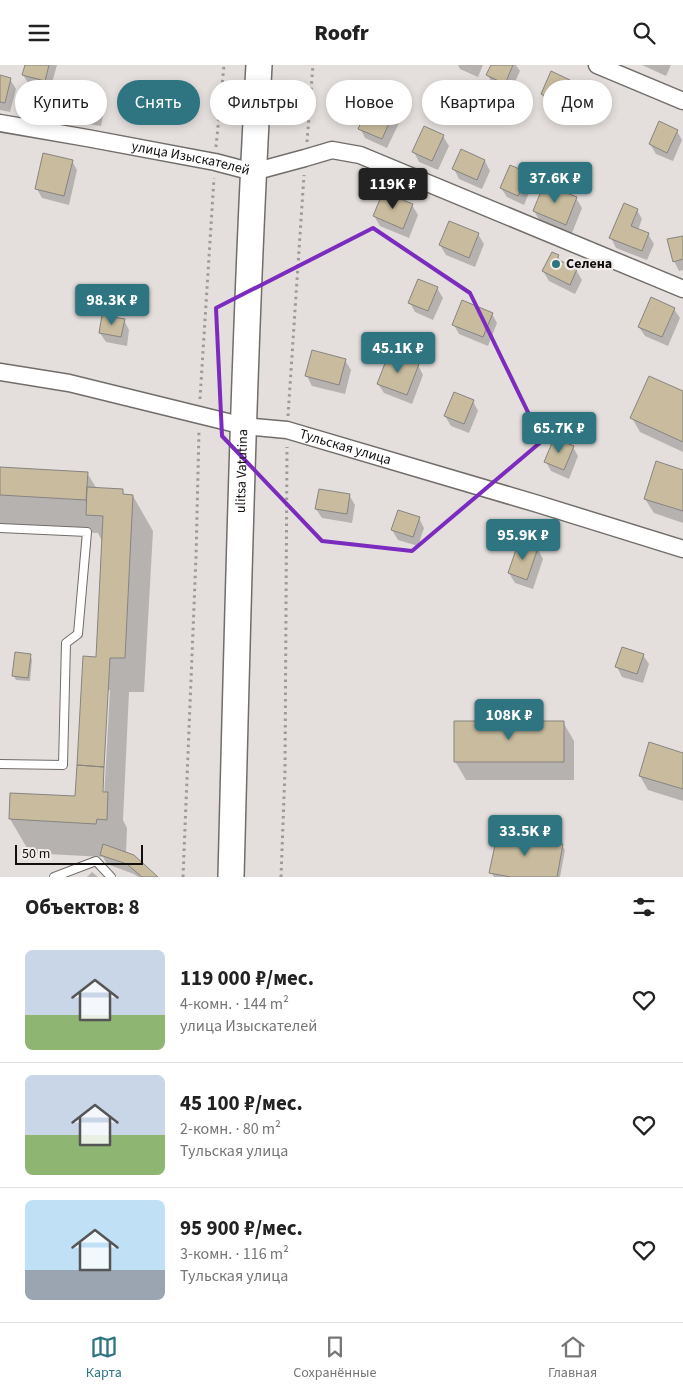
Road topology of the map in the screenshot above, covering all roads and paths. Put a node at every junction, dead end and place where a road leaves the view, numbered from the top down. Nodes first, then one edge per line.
1 (224, 65) edge
2 (258, 65) edge
3 (313, 65) edge
4 (597, 65) edge
5 (683, 101) edge
6 (0, 123) edge
7 (306, 159) junction
8 (215, 162) junction
9 (253, 172) junction
10 (683, 289) edge
11 (0, 372) edge
12 (200, 415) junction
13 (244, 426) junction
14 (288, 430) junction
15 (0, 528) edge
16 (683, 549) edge
17 (0, 764) edge
18 (54, 877) edge
19 (111, 877) edge
20 (183, 877) edge
21 (231, 877) edge
22 (281, 877) edge

1 - 8 path
2 - 9 main road, ulitsa Vatutina
3 - 7 path
4 - 5 street
6 - 8 street, улица Изыскателей
7 - 9 street, улица Изыскателей
7 - 10 street, улица Изыскателей
7 - 14 path
8 - 9 street, улица Изыскателей
8 - 12 path
9 - 13 main road, ulitsa Vatutina
11 - 12 street, Тульская улица
12 - 13 street, Тульская улица
12 - 20 path
13 - 14 street, Тульская улица
13 - 21 main road, ulitsa Vatutina
14 - 16 street, Тульская улица
14 - 22 path
15 - 17 lane
18 - 19 lane

